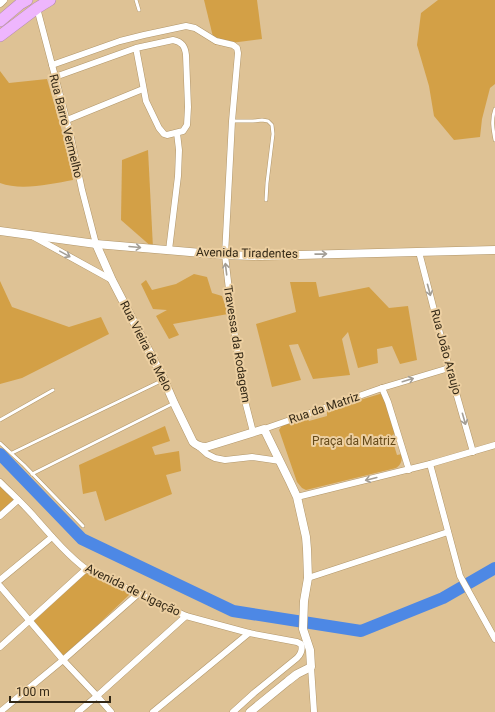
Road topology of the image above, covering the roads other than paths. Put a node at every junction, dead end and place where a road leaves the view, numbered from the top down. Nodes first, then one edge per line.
1 (3, 0) edge
2 (27, 0) edge
3 (50, 0) edge
4 (136, 0) edge
5 (0, 3) edge
6 (37, 8) junction
7 (139, 10) dead end
8 (0, 21) edge
9 (0, 36) edge
10 (136, 48) junction
11 (52, 65) junction
12 (55, 77) junction
13 (143, 89) junction
14 (495, 109) edge
15 (67, 120) junction
16 (232, 121) junction
17 (177, 133) junction
18 (495, 140) edge
19 (266, 200) dead end
20 (0, 231) edge
21 (31, 235) junction
22 (96, 244) junction
23 (169, 250) junction
24 (495, 250) edge
25 (419, 252) junction
26 (225, 255) junction
27 (112, 280) junction
28 (449, 368) junction
29 (164, 380) junction
30 (382, 388) junction
31 (53, 390) dead end
32 (174, 403) junction
33 (0, 420) edge
34 (264, 429) junction
35 (253, 432) junction
36 (0, 443) edge
37 (495, 445) edge
38 (198, 446) junction
39 (473, 452) junction
40 (12, 454) junction
41 (280, 461) junction
42 (430, 464) junction
43 (409, 470) junction
44 (32, 474) junction
45 (0, 482) edge
46 (297, 498) junction
47 (18, 500) junction
48 (0, 516) edge
49 (83, 526) dead end
50 (448, 532) junction
51 (52, 537) junction
52 (86, 569) junction
53 (308, 578) junction
54 (0, 580) edge
55 (0, 586) edge
56 (138, 594) junction
57 (186, 616) junction
58 (30, 621) junction
59 (493, 632) edge
60 (249, 633) junction
61 (495, 639) edge
62 (0, 647) edge
63 (63, 660) junction
64 (311, 667) junction
65 (97, 696) junction
66 (0, 712) edge
67 (78, 712) edge
68 (111, 712) edge
69 (152, 712) edge
70 (233, 712) edge
71 (250, 712) edge
72 (314, 712) edge

1 - 5 street
2 - 8 highway
3 - 6 highway
4 - 7 lane
6 - 9 highway
6 - 11 street, Rua Barro Vermelho
10 - 12 street
10 - 13 street
10 - 17 street
11 - 12 street, Rua Barro Vermelho
11 - 16 street, Travessa da Rodagem
12 - 15 street, Rua Barro Vermelho
13 - 15 street
13 - 17 street
14 - 18 lane
15 - 22 street, Rua Barro Vermelho
16 - 19 lane
16 - 26 street, Travessa da Rodagem
17 - 23 street
20 - 21 street, Avenida Tiradentes
21 - 22 street, Avenida Tiradentes
21 -> 27 street
22 -> 23 street, Avenida Tiradentes
22 - 27 street, Rua Vieira de Melo
23 - 26 street, Avenida Tiradentes
24 - 25 street, Avenida Tiradentes
26 -> 25 street, Avenida Tiradentes
25 -> 28 street, Rua João Araujo
35 -> 26 street, Travessa da Rodagem
27 - 29 street, Rua Vieira de Melo
30 -> 28 street, Rua da Matriz
28 -> 39 street, Rua João Araujo
29 - 32 street, Rua Vieira de Melo
29 - 40 lane
30 - 34 street, Rua da Matriz
30 - 43 street
31 - 33 lane
32 - 38 street, Rua Vieira de Melo
32 - 44 lane
34 - 35 street, Rua da Matriz
34 - 41 street
35 - 38 street, Rua da Matriz
36 - 40 lane
37 - 39 street
38 - 41 street
39 - 42 street
40 - 44 lane
41 - 46 street
42 - 43 street
42 - 50 street
43 -> 46 street
44 - 49 lane
45 - 47 street, Avenida de Ligação
46 - 53 street
47 - 48 street
47 - 51 street, Avenida de Ligação
50 - 53 street
50 - 59 street
51 - 52 street, Avenida de Ligação
51 - 54 street
52 - 56 street, Avenida de Ligação
52 - 58 street
53 - 64 street
55 - 58 street
56 - 57 street, Avenida de Ligação
56 - 63 street
57 - 60 street, Avenida de Ligação
57 - 65 street
58 - 62 street
58 - 63 street
59 - 61 street
60 - 69 street
60 - 70 street, Avenida de Ligação
63 - 65 street
63 - 66 street
64 - 71 street
64 - 72 street
65 - 67 street
65 - 68 street

